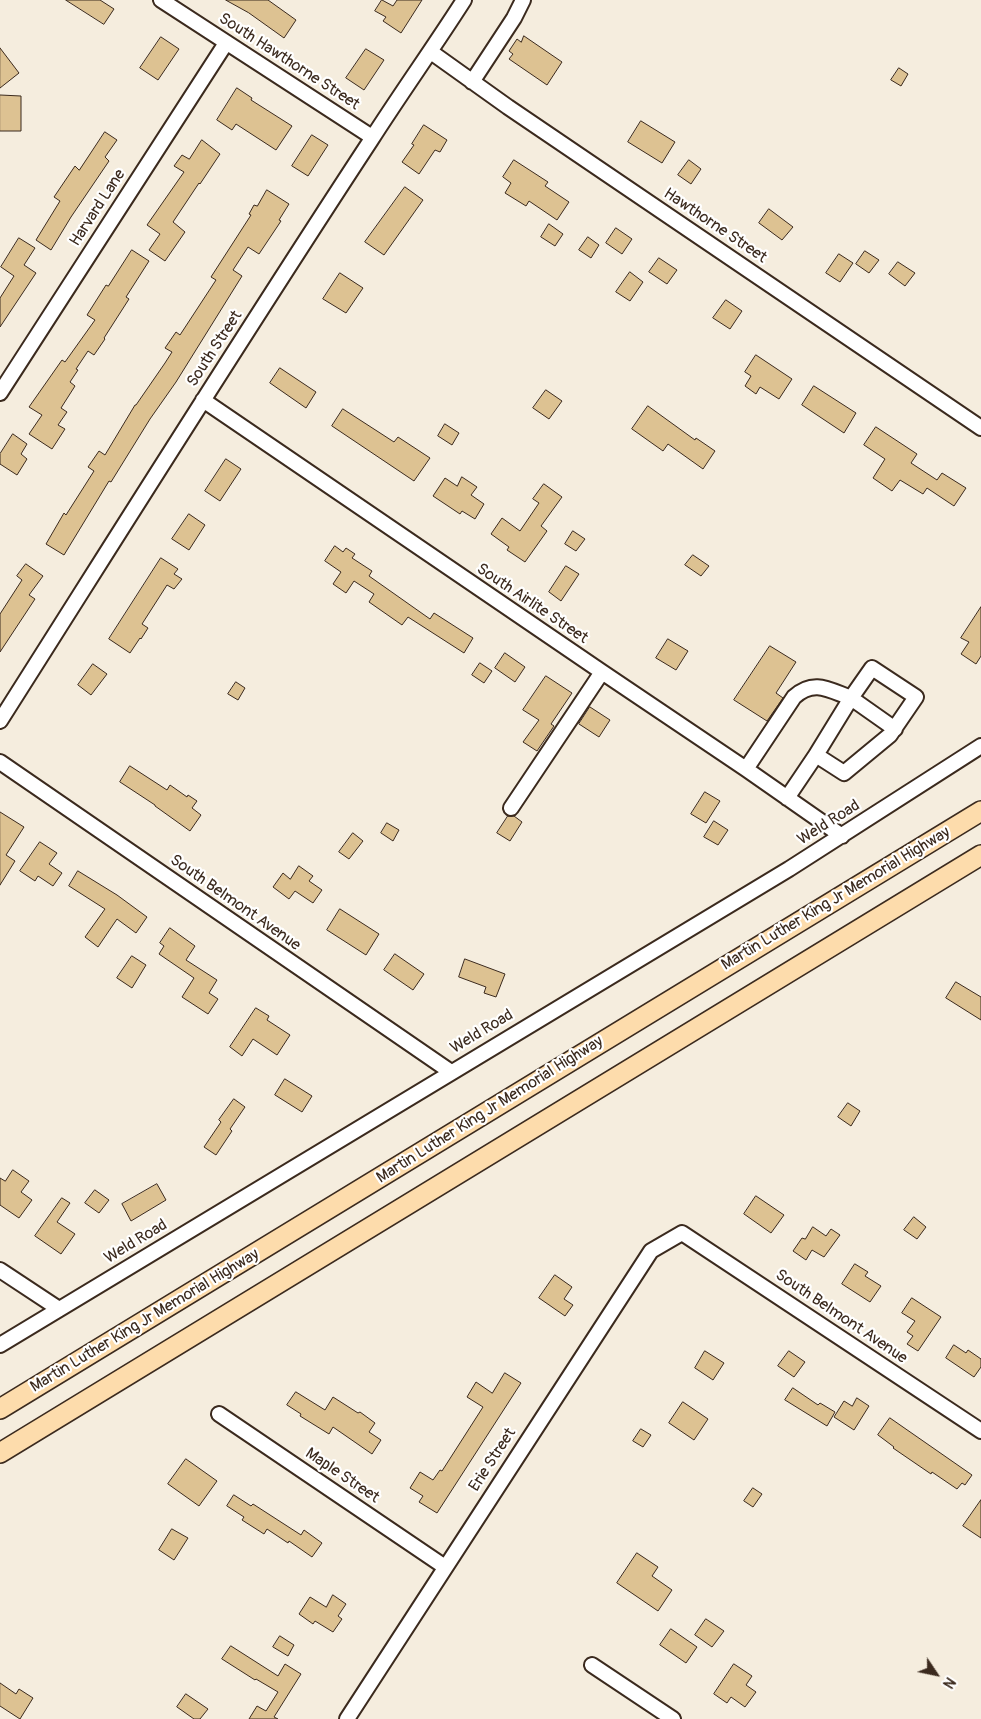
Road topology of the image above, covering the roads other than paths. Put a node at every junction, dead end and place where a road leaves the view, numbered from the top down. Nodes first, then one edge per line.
1 (161, 0) edge
2 (464, 0) edge
3 (523, 0) edge
4 (226, 43) junction
5 (431, 52) junction
6 (472, 82) junction
7 (372, 137) junction
8 (0, 393) edge
9 (203, 400) junction
10 (981, 428) edge
11 (602, 672) junction
12 (851, 698) junction
13 (0, 721) edge
14 (895, 729) junction
15 (981, 746) edge
16 (816, 755) junction
17 (0, 762) edge
18 (746, 769) junction
19 (787, 798) junction
20 (511, 808) dead end
21 (981, 811) edge
22 (842, 836) junction
23 (981, 855) edge
24 (451, 1072) junction
25 (682, 1232) joint
26 (0, 1270) edge
27 (59, 1309) junction
28 (0, 1345) edge
29 (0, 1409) edge
30 (219, 1414) dead end
31 (981, 1431) edge
32 (0, 1453) edge
33 (444, 1567) junction
34 (592, 1665) dead end
35 (347, 1719) edge
36 (673, 1719) edge

1 - 4 street, South Hawthorne Street
2 - 5 street, South Street
3 - 6 street
4 - 7 street, South Hawthorne Street
4 - 8 street, Harvard Lane
5 - 6 street, Hawthorne Street
5 - 7 street, South Street
6 - 10 street, Hawthorne Street
7 - 9 street, South Street
9 - 11 street, South Airlite Street
9 - 13 street, South Street
11 - 18 street, South Airlite Street
11 - 20 street
12 - 14 street
12 - 14 street
12 - 16 street
12 - 18 street
14 - 16 street
15 - 22 street, Weld Road
16 - 19 street
17 - 24 street, South Belmont Avenue
18 - 19 street, South Airlite Street
19 - 22 street, South Airlite Street
21 - 29 highway, Martin Luther King Jr Memorial Highway
22 - 24 street, Weld Road
23 - 32 highway
24 - 27 street, Weld Road
25 - 31 street, South Belmont Avenue
25 - 33 street, Erie Street
26 - 27 street
27 - 28 street, Weld Road
30 - 33 street, Maple Street
33 - 35 street, Erie Street
34 - 36 street

